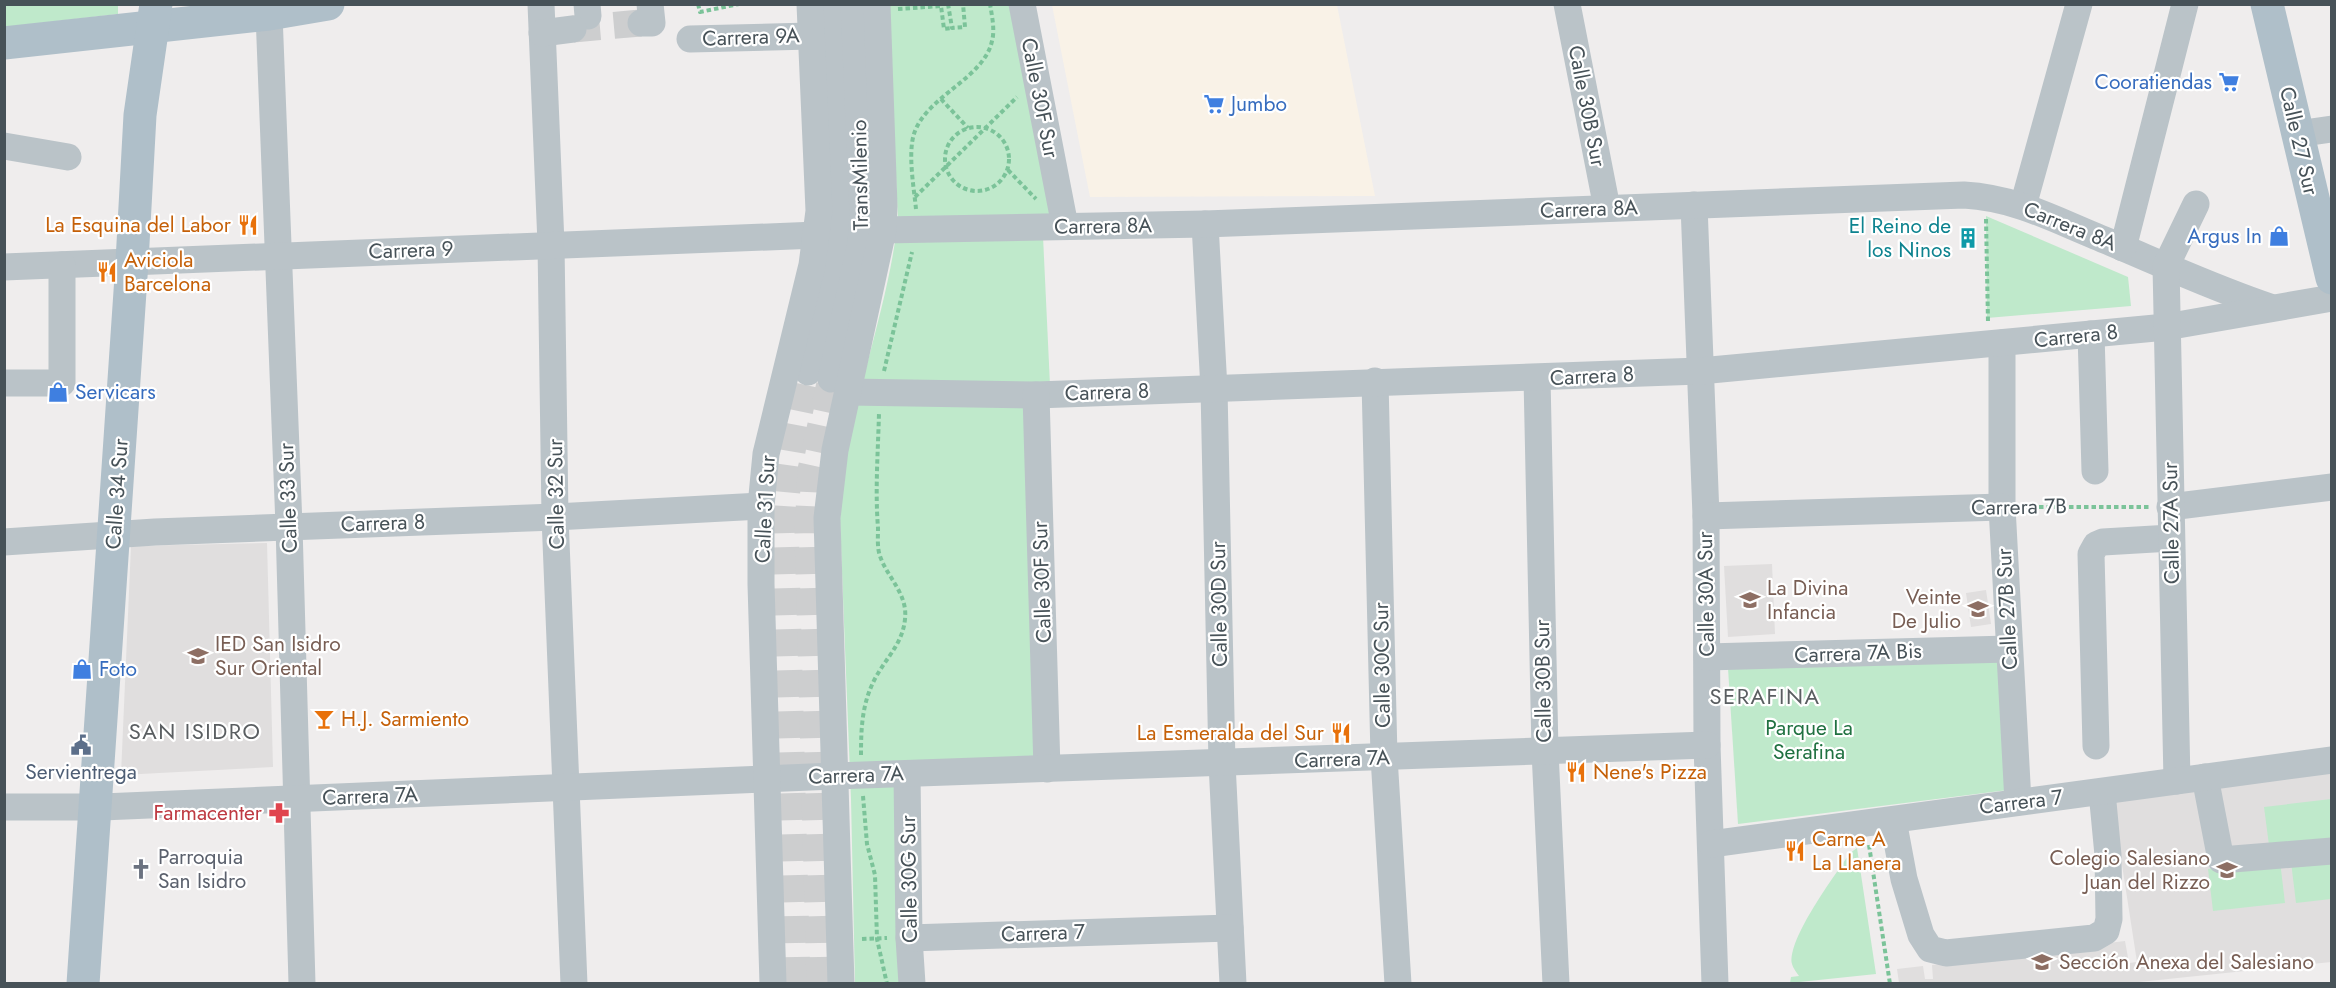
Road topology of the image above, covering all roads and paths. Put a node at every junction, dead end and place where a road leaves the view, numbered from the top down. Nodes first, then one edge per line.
1 (328, 4) edge
2 (541, 4) edge
3 (698, 4) edge
4 (739, 4) edge
5 (810, 4) edge
6 (833, 4) edge
7 (854, 4) edge
8 (948, 4) edge
9 (963, 4) edge
10 (990, 4) edge
11 (1022, 4) edge
12 (1568, 4) edge
13 (2079, 4) edge
14 (2185, 4) edge
15 (2267, 4) edge
16 (886, 7) edge
17 (269, 14) junction
18 (155, 16) edge
19 (583, 17) tunnel mouth
20 (952, 28) junction
21 (542, 33) junction
22 (811, 36) junction
23 (690, 39) dead end
24 (4, 43) edge
25 (1019, 96) dead end
26 (941, 99) junction
27 (968, 128) junction
28 (986, 128) junction
29 (2331, 129) edge
30 (2297, 134) junction
31 (4, 146) edge
32 (68, 157) dead end
33 (946, 167) junction
34 (1008, 169) junction
35 (1986, 197) junction
36 (915, 198) junction
37 (1038, 200) dead end
38 (2196, 204) dead end
39 (1694, 205) junction
40 (2024, 206) junction
41 (1607, 208) junction
42 (1205, 225) junction
43 (1065, 226) junction
44 (883, 230) junction
45 (917, 230) junction
46 (817, 235) junction
47 (551, 244) junction
48 (2123, 248) junction
49 (278, 255) junction
50 (132, 262) junction
51 (62, 265) junction
52 (2166, 266) junction
53 (4, 267) edge
54 (2331, 278) edge
55 (2331, 298) edge
56 (2274, 308) junction
57 (2166, 327) junction
58 (2091, 334) junction
59 (1995, 344) junction
60 (1700, 371) junction
61 (1538, 378) junction
62 (829, 381) junction
63 (1375, 381) junction
64 (4, 383) edge
65 (1214, 389) junction
66 (879, 392) junction
67 (1036, 395) junction
68 (2095, 471) dead end
69 (2331, 487) edge
70 (761, 506) junction
71 (2002, 507) junction
72 (2170, 507) junction
73 (1706, 516) junction
74 (555, 517) junction
75 (289, 526) junction
76 (114, 534) junction
77 (2171, 538) junction
78 (4, 542) edge
79 (2009, 649) junction
80 (1707, 657) junction
81 (1707, 745) junction
82 (2096, 746) dead end
83 (1545, 752) junction
84 (1384, 758) junction
85 (2331, 760) edge
86 (1222, 763) junction
87 (1047, 769) junction
88 (907, 774) junction
89 (848, 776) junction
90 (2205, 777) junction
91 (767, 779) junction
92 (2177, 781) junction
93 (567, 787) junction
94 (2102, 792) junction
95 (296, 799) junction
96 (2018, 802) junction
97 (4, 807) edge
98 (96, 807) junction
99 (1893, 820) junction
100 (1866, 823) junction
101 (1711, 844) junction
102 (2331, 851) edge
103 (1230, 928) junction
104 (909, 938) junction
105 (857, 939) dead end
106 (877, 939) junction
107 (83, 984) edge
108 (302, 984) edge
109 (574, 984) edge
110 (773, 984) edge
111 (841, 984) edge
112 (887, 984) edge
113 (912, 984) edge
114 (1233, 984) edge
115 (1398, 984) edge
116 (1556, 984) edge
117 (1715, 984) edge
118 (1890, 984) edge

1 - 17 main road
2 - 21 street, Calle 32 Sur
3 - 4 path
5 - 22 street, Calle 31 Sur
6 - 62 street, TransMilenio
7 - 62 street, TransMilenio
8 - 20 path
9 - 20 path
10 - 26 path
11 - 43 street, Calle 30F Sur
12 - 41 street, Calle 30B Sur
13 - 40 street
14 - 48 street
15 - 30 main road, Calle 27 Sur
16 - 20 path
16 - 44 street
17 - 18 main road
17 - 49 street, Calle 33 Sur
18 - 24 main road
18 - 50 main road, Calle 34 Sur
19 - 21 street
21 - 47 street, Calle 32 Sur
22 - 23 street, Carrera 9A
22 - 46 street, Calle 31 Sur
25 - 28 path
26 - 27 path
26 - 36 path
27 - 28 path
27 - 33 path
28 - 33 path
28 - 34 path
29 - 30 street
30 - 54 main road, Calle 27 Sur
31 - 32 street
33 - 34 path
33 - 36 path
34 - 37 path
35 - 39 street, Carrera 8A
35 - 40 street, Carrera 8A
35 - 59 path
36 - 45 path
38 - 52 street
39 - 41 street, Carrera 8A
39 - 60 street, Calle 30A Sur
40 - 48 street, Carrera 8A
41 - 42 street, Carrera 8A
42 - 43 street, Carrera 8A
42 - 65 street, Calle 30D Sur
43 - 45 street, Carrera 8A
44 - 45 street, Carrera 8A
44 - 62 street
45 - 66 path
46 - 47 street, Carrera 9
46 - 70 street, Calle 31 Sur
47 - 49 street, Carrera 9
47 - 74 street, Calle 32 Sur
48 - 52 street, Carrera 8A
49 - 50 street, Carrera 9
49 - 75 street, Calle 33 Sur
50 - 51 street, Carrera 9
50 - 76 main road, Calle 34 Sur
51 - 53 street, Carrera 9
51 - 64 street
52 - 56 street, Carrera 8A
52 - 57 street, Calle 27A Sur
55 - 56 street, Carrera 8
56 - 57 street, Carrera 8
57 - 58 street, Carrera 8
57 - 72 street, Calle 27A Sur
58 - 59 street, Carrera 8
58 - 68 street
59 - 60 street, Carrera 8
59 - 71 street, Calle 27B Sur
60 - 61 street, Carrera 8
60 - 73 street, Calle 30A Sur
61 - 63 street, Carrera 8
61 - 83 street, Calle 30B Sur
62 - 66 street, Carrera 8
62 - 89 street
63 - 65 street, Carrera 8
63 - 84 street, Calle 30C Sur
65 - 67 street, Carrera 8
65 - 86 street, Calle 30D Sur
66 - 67 street, Carrera 8
66 - 89 path
67 - 87 street, Calle 30F Sur
69 - 72 street
70 - 74 street, Carrera 8
70 - 91 street, Calle 31 Sur
71 - 72 path, Carrera 7B
71 - 73 street, Carrera 7B
71 - 79 street, Calle 27B Sur
72 - 77 street, Calle 27A Sur
73 - 80 street, Calle 30A Sur
74 - 75 street, Carrera 8
74 - 93 street, Calle 32 Sur
75 - 76 street, Carrera 8
75 - 95 street, Calle 33 Sur
76 - 78 street, Carrera 8
76 - 98 main road, Calle 34 Sur
77 - 82 street
77 - 92 street, Calle 27A Sur
79 - 80 street, Carrera 7A Bis
79 - 96 street, Calle 27B Sur
80 - 81 street, Calle 30A Sur
81 - 83 street, Carrera 7A
81 - 101 street, Calle 30A Sur
83 - 84 street, Carrera 7A
83 - 116 street, Calle 30B Sur
84 - 86 street, Carrera 7A
84 - 115 street, Calle 30C Sur
85 - 90 street, Carrera 7
86 - 87 street, Carrera 7A
86 - 103 street, Calle 30D Sur
87 - 88 street, Carrera 7A
88 - 89 street, Carrera 7A
88 - 104 street, Calle 30G Sur
89 - 91 street, Carrera 7A
89 - 106 path
89 - 111 street
90 - 92 street, Carrera 7
90 - 102 street
91 - 93 street, Carrera 7A
91 - 110 street, Calle 31 Sur
92 - 94 street, Carrera 7
93 - 95 street, Carrera 7A
93 - 109 street, Calle 32 Sur
94 - 96 street, Carrera 7
94 - 99 street
95 - 98 street, Carrera 7A
95 - 108 street, Calle 33 Sur
96 - 99 street, Carrera 7
97 - 98 street, Carrera 7A
98 - 107 main road, Calle 34 Sur
99 - 100 street, Carrera 7
100 - 101 street, Carrera 7
100 - 118 path
101 - 117 street, Calle 30A Sur
103 - 104 street, Carrera 7
103 - 114 street, Calle 30D Sur
104 - 106 path
104 - 113 street, Calle 30G Sur
105 - 106 path
106 - 112 path

